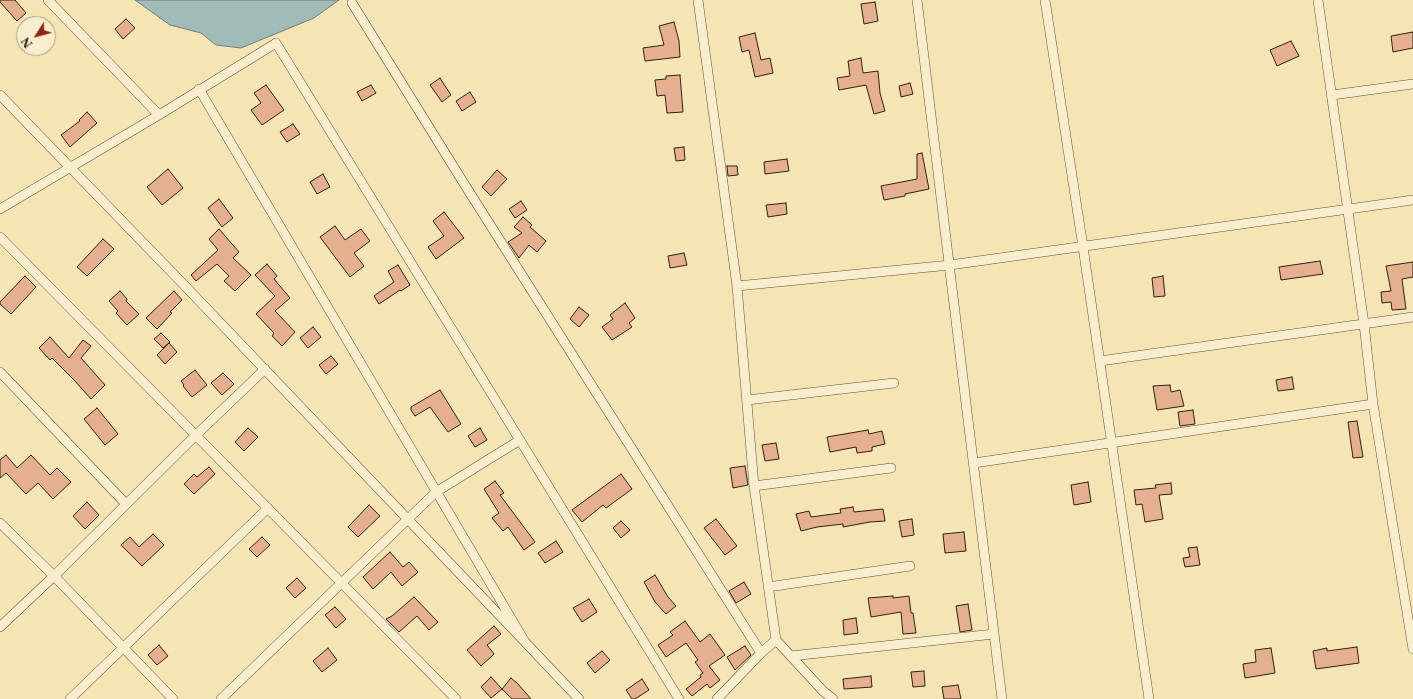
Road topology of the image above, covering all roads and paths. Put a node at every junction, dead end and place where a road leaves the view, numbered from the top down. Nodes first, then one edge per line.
1 (48, 0) edge
2 (698, 0) edge
3 (917, 0) edge
4 (1045, 0) edge
5 (1318, 0) edge
6 (352, 3) dead end
7 (1413, 84) edge
8 (200, 89) junction
9 (0, 95) edge
10 (1332, 95) junction
11 (159, 115) junction
12 (70, 167) junction
13 (1413, 200) edge
14 (0, 209) edge
15 (1348, 209) junction
16 (0, 237) edge
17 (1083, 246) junction
18 (950, 265) junction
19 (737, 286) junction
20 (1413, 317) edge
21 (1364, 324) junction
22 (1100, 361) junction
23 (265, 369) junction
24 (0, 372) edge
25 (894, 384) dead end
26 (747, 400) junction
27 (1373, 404) junction
28 (196, 436) junction
29 (520, 440) junction
30 (1112, 443) junction
31 (974, 463) junction
32 (891, 468) dead end
33 (754, 486) junction
34 (436, 492) junction
35 (126, 504) junction
36 (268, 508) junction
37 (407, 518) junction
38 (0, 523) edge
39 (910, 566) dead end
40 (54, 576) junction
41 (341, 583) junction
42 (1413, 583) edge
43 (1403, 584) junction
44 (768, 587) junction
45 (0, 627) edge
46 (994, 634) junction
47 (776, 640) junction
48 (524, 642) junction
49 (124, 648) junction
50 (1413, 649) edge
51 (761, 653) junction
52 (791, 656) junction
53 (70, 699) edge
54 (173, 699) edge
55 (221, 699) edge
56 (456, 699) edge
57 (579, 699) edge
58 (679, 699) edge
59 (717, 699) edge
60 (833, 699) edge
61 (1002, 699) edge
62 (1149, 699) edge

1 - 11 street
2 - 19 street
3 - 18 street
4 - 17 street
5 - 10 street
6 - 51 street
7 - 10 street
8 - 11 street
8 - 29 street
8 - 34 street
9 - 12 street
10 - 15 street
11 - 12 street
12 - 14 street
12 - 23 street
13 - 15 street
15 - 17 street
15 - 21 street
16 - 28 street
17 - 18 street
17 - 22 street
18 - 19 street
18 - 31 street
19 - 26 street
20 - 21 street
21 - 22 street
21 - 27 street
22 - 30 street
23 - 28 street
23 - 37 street
24 - 35 street
25 - 26 street
26 - 33 street
27 - 30 street
27 - 43 street
28 - 35 street
28 - 36 street
29 - 34 street
29 - 58 street
30 - 31 street
30 - 62 street
31 - 46 street
32 - 33 street
33 - 44 street
34 - 37 street
34 - 48 street
35 - 40 street
36 - 41 street
36 - 49 street
37 - 41 street
37 - 48 street
38 - 40 street
39 - 44 street
40 - 45 street
40 - 49 street
41 - 55 street
41 - 56 street
42 - 43 street
43 - 50 street
44 - 47 street
46 - 52 street
46 - 61 street
47 - 51 street
47 - 52 street
48 - 57 street
49 - 53 street
49 - 54 street
51 - 59 street
52 - 60 street

